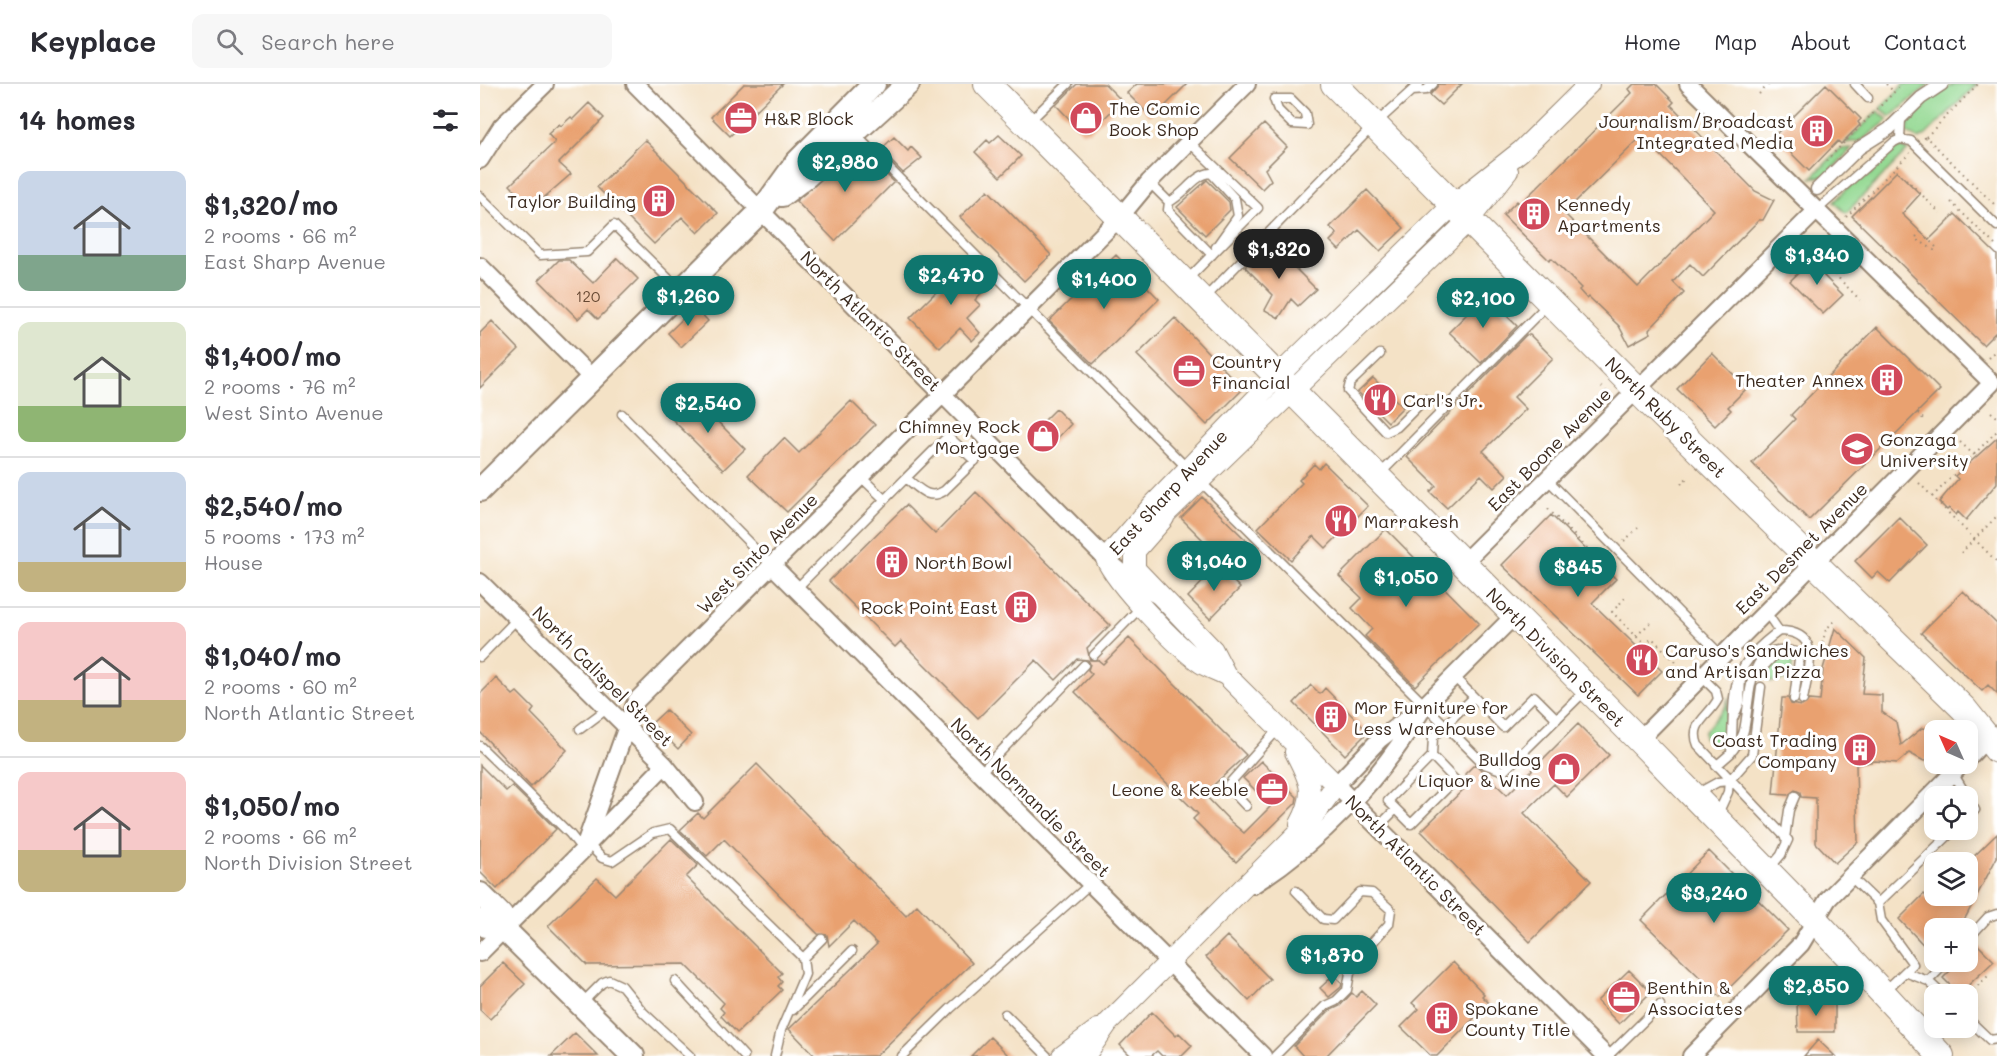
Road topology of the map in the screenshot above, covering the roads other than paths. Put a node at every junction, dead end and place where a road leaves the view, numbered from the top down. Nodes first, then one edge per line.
1 (545, 84) edge
2 (635, 84) edge
3 (874, 84) edge
4 (908, 84) edge
5 (987, 84) edge
6 (1068, 84) edge
7 (1247, 84) edge
8 (1334, 84) edge
9 (1419, 84) edge
10 (1433, 84) edge
11 (1589, 84) edge
12 (1689, 84) edge
13 (1855, 84) edge
14 (1942, 84) edge
15 (1409, 91) junction
16 (1868, 98) road end
17 (1901, 118) junction
18 (1027, 124) junction
19 (1374, 125) junction
20 (854, 133) junction
21 (1900, 139) junction
22 (1190, 142) junction
23 (480, 160) edge
24 (1149, 182) junction
25 (1817, 189) dead end
26 (480, 196) edge
27 (1168, 202) junction
28 (762, 210) junction
29 (1817, 210) junction
30 (1461, 212) junction
31 (1120, 217) junction
32 (1997, 226) edge
33 (1212, 255) junction
34 (480, 266) edge
35 (680, 290) junction
36 (1194, 291) junction
37 (1551, 302) junction
38 (1029, 308) junction
39 (1380, 354) dead end
40 (592, 378) junction
41 (1994, 380) edge
42 (1286, 384) junction
43 (1636, 389) junction
44 (943, 394) junction
45 (1425, 399) dead end
46 (622, 414) dead end
47 (993, 444) junction
48 (975, 461) junction
49 (1194, 476) junction
50 (1377, 476) junction
51 (861, 477) junction
52 (906, 478) junction
53 (1547, 479) junction
54 (480, 490) edge
55 (884, 499) junction
56 (1164, 518) junction
57 (1106, 559) junction
58 (1463, 563) junction
59 (1813, 564) junction
60 (773, 566) junction
61 (480, 582) edge
62 (796, 589) junction
63 (1163, 599) junction
64 (1142, 606) junction
65 (1766, 612) junction
66 (1515, 615) junction
67 (517, 618) junction
68 (1779, 631) junction
69 (1094, 655) dead end
70 (1722, 656) junction
71 (480, 657) edge
72 (1084, 665) dead end
73 (1226, 675) junction
74 (1453, 676) junction
75 (1702, 677) junction
76 (1761, 687) dead end
77 (1588, 688) junction
78 (1474, 697) junction
79 (1425, 705) junction
80 (608, 708) junction
81 (1557, 719) junction
82 (626, 725) junction
83 (1445, 725) junction
84 (580, 729) dead end
85 (1283, 732) junction
86 (1639, 740) junction
87 (1993, 744) edge
88 (480, 746) edge
89 (1978, 752) edge
90 (1731, 753) junction
91 (1432, 756) junction
92 (665, 765) junction
93 (1716, 766) junction
94 (980, 773) junction
95 (1951, 774) edge
96 (1729, 781) junction
97 (1336, 785) junction
98 (1693, 795) junction
99 (1790, 795) dead end
100 (1352, 801) junction
101 (695, 802) dead end
102 (1246, 806) dead end
103 (1396, 809) junction
104 (1715, 818) junction
105 (1378, 827) junction
106 (1785, 838) junction
107 (1291, 840) junction
108 (1944, 840) edge
109 (585, 845) junction
110 (1767, 871) junction
111 (1850, 876) junction
112 (1090, 884) junction
113 (1296, 891) dead end
114 (480, 894) edge
115 (1232, 898) junction
116 (1878, 903) junction
117 (1997, 914) edge
118 (1815, 920) junction
119 (480, 921) edge
120 (504, 928) junction
121 (1978, 929) edge
122 (822, 939) dead end
123 (852, 951) dead end
124 (480, 954) edge
125 (803, 958) junction
126 (1168, 962) junction
127 (1905, 972) junction
128 (1937, 972) edge
129 (675, 981) dead end
130 (1928, 981) junction
131 (1931, 984) edge
132 (1884, 993) junction
133 (582, 1004) junction
134 (1660, 1005) dead end
135 (788, 1014) junction
136 (1005, 1014) dead end
137 (1108, 1023) junction
138 (1978, 1029) edge
139 (1997, 1039) edge
140 (633, 1056) edge
141 (690, 1056) edge
142 (744, 1056) edge
143 (776, 1056) edge
144 (902, 1056) edge
145 (1047, 1056) edge
146 (1062, 1056) edge
147 (1085, 1056) edge
148 (1263, 1056) edge
149 (1275, 1056) edge
150 (1607, 1056) edge
151 (1691, 1056) edge
152 (1941, 1056) edge

1 - 23 street
2 - 28 street, North Atlantic Street
3 - 28 main road
4 - 20 main road
5 - 18 main road, North Division Street
6 - 18 lane
7 - 22 street, West Sinto Avenue
8 - 19 main road, North Ruby Street
9 - 15 lane
10 - 15 lane
11 - 30 street, East Sharp Avenue
12 - 29 street
13 - 16 lane
14 - 17 street
15 - 19 lane
17 - 21 lane
17 - 25 street
18 - 31 main road, North Division Street
19 - 30 main road, North Ruby Street
19 - 36 lane
20 - 28 main road
20 - 38 lane
21 - 29 lane
21 - 32 lane
22 - 24 street, West Sinto Avenue
22 - 33 lane
24 - 27 lane
24 - 31 street, West Sinto Avenue
26 - 35 lane
27 - 33 lane
27 - 33 lane
28 - 35 main road
28 - 44 street, North Atlantic Street
29 - 41 street
29 - 43 street, East Boone Avenue
30 - 37 main road, North Ruby Street
30 - 42 street, East Sharp Avenue
31 - 36 main road, North Division Street
31 - 38 street, West Sinto Avenue
33 - 36 lane
34 - 40 street
35 - 40 main road
36 - 42 main road, North Division Street
37 - 43 main road, North Ruby Street
37 - 50 lane
38 - 44 street, West Sinto Avenue
38 - 49 lane
39 - 45 lane
40 - 54 main road
41 - 59 street, East Desmet Avenue
42 - 49 street, East Sharp Avenue
42 - 50 main road, North Division Street
43 - 53 street, East Boone Avenue
43 - 59 main road, North Ruby Street
44 - 47 street, North Atlantic Street
44 - 51 street, West Sinto Avenue
46 - 60 lane
47 - 48 lane
47 - 57 street, North Atlantic Street
48 - 52 lane
48 - 52 lane
49 - 56 street, East Sharp Avenue
49 - 57 street, East Sharp Avenue
49 - 79 lane
50 - 58 main road, North Division Street
51 - 55 lane
51 - 60 street, West Sinto Avenue
52 - 55 lane
53 - 58 street, East Boone Avenue
53 - 70 lane
55 - 62 lane
56 - 57 street, East Sharp Avenue
56 - 63 street
57 - 63 street, North Atlantic Street
57 - 64 street, North Atlantic Street
58 - 66 main road, North Division Street
59 - 65 street, East Desmet Avenue
59 - 87 main road, North Ruby Street
60 - 62 street, North Normandie Street
60 - 82 street, West Sinto Avenue
61 - 67 street, North Calispel Street
62 - 94 street, North Normandie Street
63 - 73 street, North Atlantic Street
64 - 69 lane
64 - 73 street, North Atlantic Street
65 - 68 lane
65 - 70 street, East Desmet Avenue
66 - 74 street
66 - 77 main road, North Division Street
67 - 71 lane
67 - 80 street, North Calispel Street
68 - 90 lane
68 - 90 lane
70 - 75 street, East Desmet Avenue
72 - 94 lane
73 - 85 street, North Atlantic Street
74 - 78 lane
74 - 79 street
75 - 86 street, East Desmet Avenue
75 - 93 lane
76 - 96 lane
77 - 81 lane
77 - 86 main road, North Division Street
78 - 81 lane
78 - 83 lane
79 - 83 lane
79 - 97 street
79 - 100 street
80 - 82 street, North Calispel Street
80 - 84 lane
81 - 83 lane
82 - 92 street, North Calispel Street
82 - 109 street, West Sinto Avenue
83 - 91 lane
85 - 97 street, North Atlantic Street
85 - 102 lane
85 - 107 street
86 - 98 main road, North Division Street
87 - 89 street
88 - 109 lane
90 - 93 lane
91 - 103 lane
91 - 103 lane
92 - 101 street, North Calispel Street
92 - 109 street
93 - 96 lane
94 - 112 street, North Normandie Street
95 - 111 street
96 - 98 lane
96 - 104 lane
96 - 106 lane
97 - 100 street, North Atlantic Street
97 - 107 street
98 - 104 main road, North Division Street
99 - 106 lane
100 - 105 street, North Atlantic Street
100 - 115 street
103 - 105 lane
104 - 110 main road, North Division Street
105 - 150 street, North Atlantic Street
106 - 110 lane
107 - 115 street
108 - 116 lane
109 - 120 street, West Sinto Avenue
109 - 125 lane
110 - 118 main road, North Division Street
111 - 116 lane
111 - 118 street
112 - 126 street, North Normandie Street
112 - 144 lane
113 - 149 lane
114 - 120 main road
115 - 126 street
116 - 127 lane
117 - 121 lane
118 - 132 main road, North Division Street
118 - 151 street
119 - 120 main road
120 - 124 street, West Sinto Avenue
120 - 133 main road
122 - 125 lane
123 - 135 lane
125 - 135 lane
126 - 137 street
126 - 148 street, North Normandie Street
127 - 130 lane
127 - 132 lane
128 - 130 lane
129 - 142 lane
130 - 131 lane
132 - 152 main road, North Division Street
133 - 140 main road
133 - 141 lane
134 - 150 lane
135 - 143 lane
136 - 145 lane
137 - 146 street
137 - 147 street
138 - 139 lane

